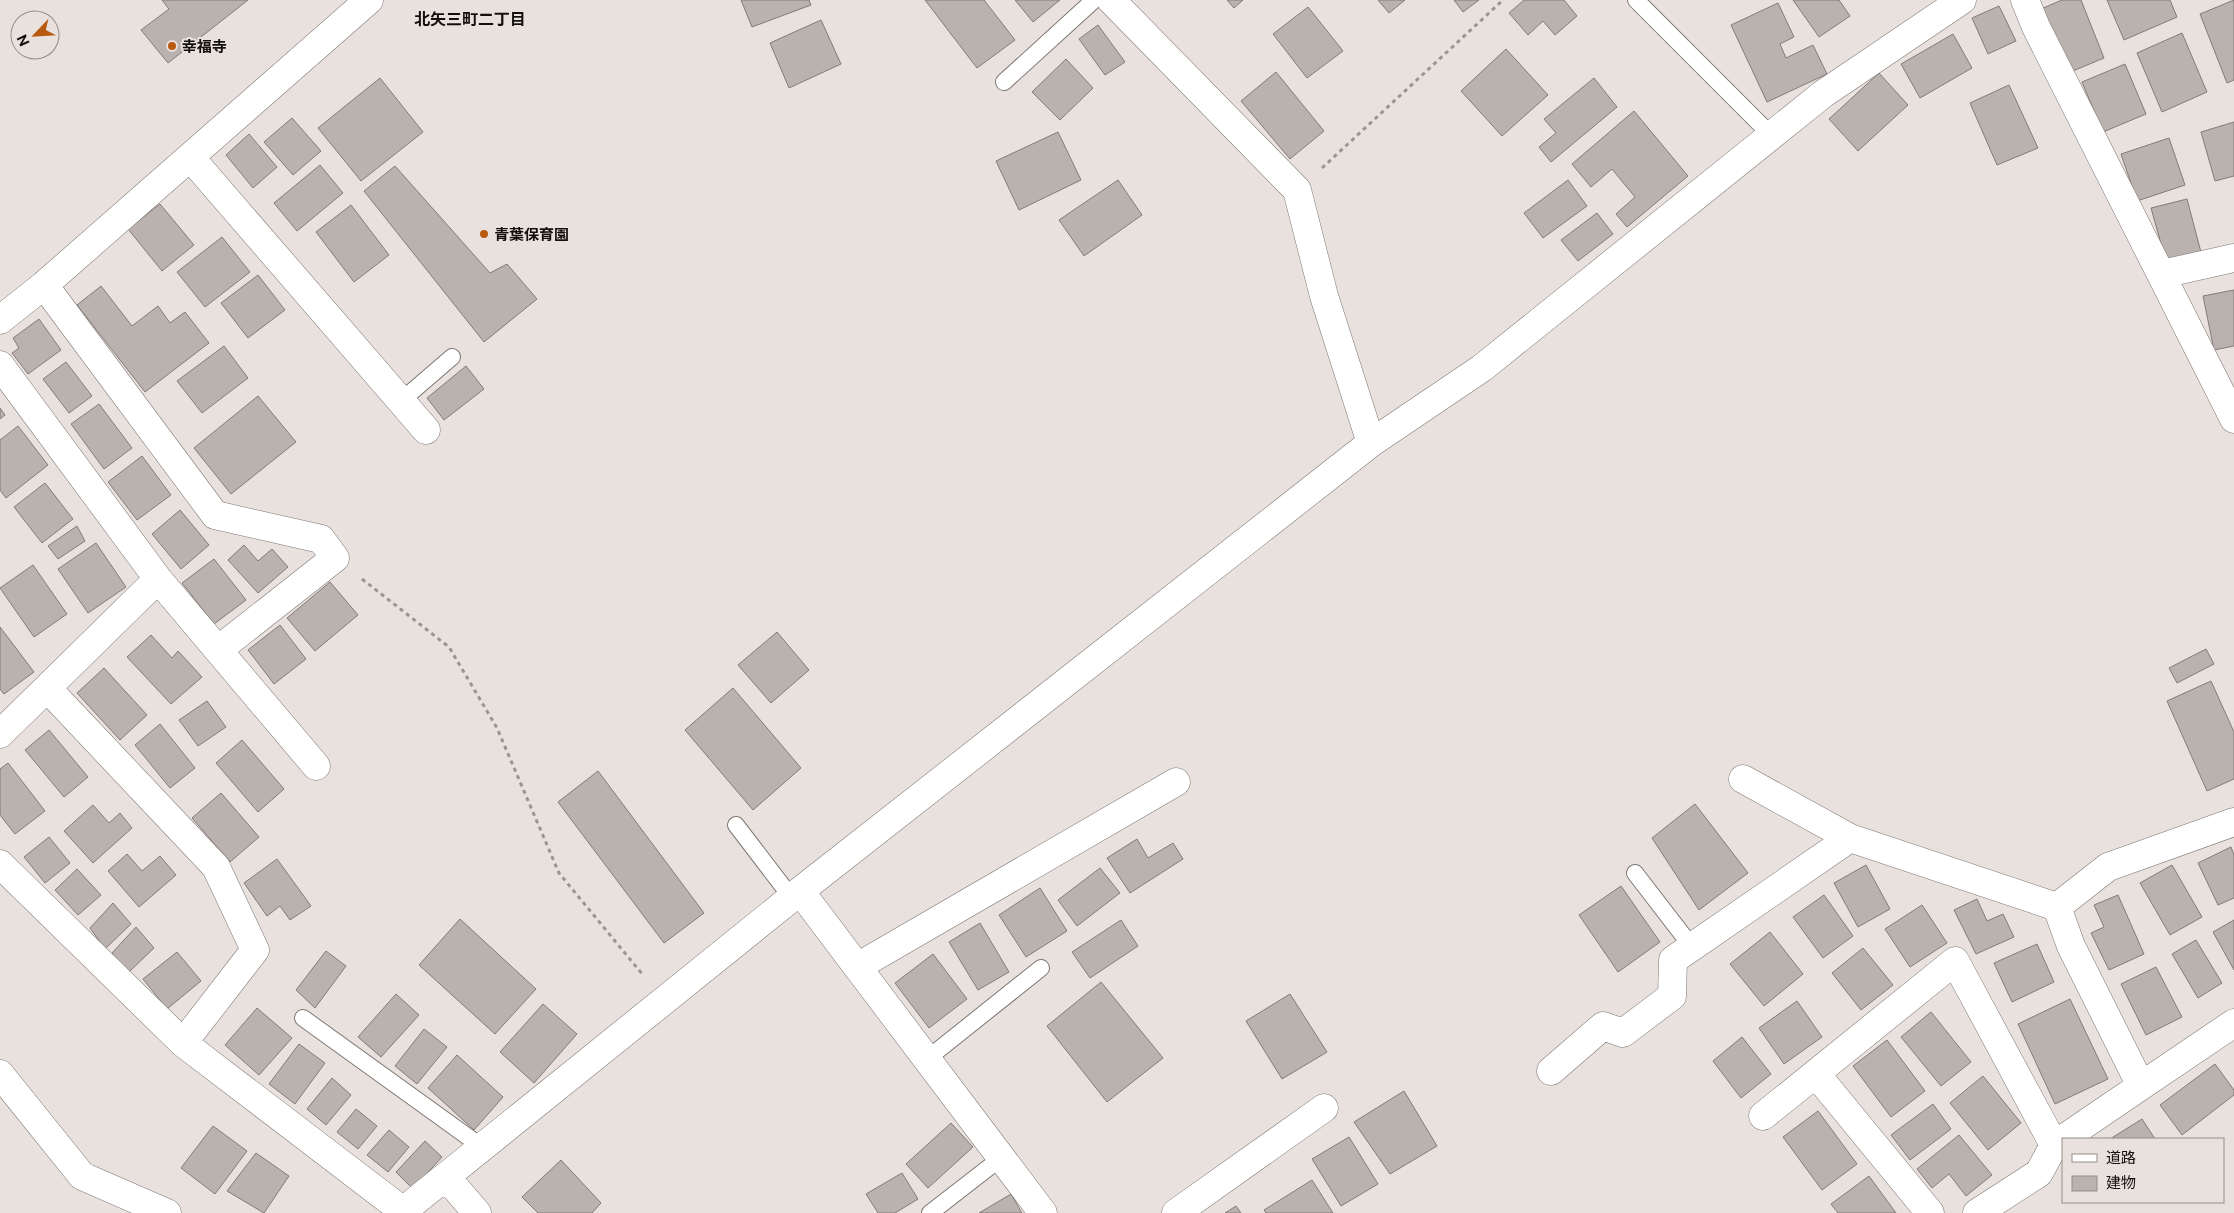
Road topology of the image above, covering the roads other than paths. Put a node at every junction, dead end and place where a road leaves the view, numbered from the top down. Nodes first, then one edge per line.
1 (369, 0) edge
2 (1094, 0) edge
3 (1111, 0) edge
4 (1636, 0) edge
5 (1962, 0) edge
6 (2024, 0) edge
7 (1004, 82) dead end
8 (1771, 135) junction
9 (190, 157) junction
10 (2234, 258) edge
11 (2162, 274) junction
12 (44, 285) junction
13 (0, 320) edge
14 (452, 357) dead end
15 (0, 365) edge
16 (401, 401) junction
17 (2234, 419) edge
18 (426, 430) dead end
19 (1371, 443) junction
20 (158, 579) junction
21 (218, 650) junction
22 (47, 688) junction
23 (0, 734) edge
24 (316, 766) dead end
25 (1743, 779) dead end
26 (1176, 782) dead end
27 (2234, 822) edge
28 (736, 825) dead end
29 (1850, 838) junction
30 (0, 864) edge
31 (1635, 873) dead end
32 (796, 894) junction
33 (2057, 906) junction
34 (1692, 947) junction
35 (857, 967) junction
36 (1041, 968) dead end
37 (303, 1018) dead end
38 (2234, 1023) edge
39 (184, 1043) junction
40 (927, 1059) junction
41 (1551, 1071) dead end
42 (0, 1074) edge
43 (1816, 1074) junction
44 (2141, 1086) junction
45 (1324, 1108) dead end
46 (1763, 1116) dead end
47 (2064, 1138) edge
48 (2060, 1141) edge
49 (482, 1148) junction
50 (1001, 1158) junction
51 (446, 1177) junction
52 (402, 1212) edge
53 (167, 1213) edge
54 (477, 1213) edge
55 (930, 1213) edge
56 (1043, 1213) edge
57 (1176, 1213) edge
58 (1930, 1213) edge
59 (1977, 1213) edge

1 - 9 street
2 - 7 lane
3 - 19 street
4 - 8 lane
5 - 8 street
6 - 11 street
8 - 19 street
9 - 12 street
9 - 16 street
10 - 11 street
11 - 17 street
12 - 13 street
12 - 21 street
14 - 16 lane
15 - 20 street
16 - 18 street
19 - 32 street
20 - 21 street
20 - 22 street
21 - 24 street
22 - 23 street
22 - 39 street
25 - 29 street
26 - 35 street
27 - 33 street
28 - 32 lane
29 - 33 street
29 - 34 street
30 - 39 street
31 - 34 lane
32 - 35 street
32 - 49 street
33 - 44 street
34 - 41 street
35 - 40 street
36 - 40 lane
37 - 49 lane
38 - 44 street
39 - 52 street
40 - 50 street
42 - 53 street
43 - 46 street
43 - 48 street
43 - 58 street
44 - 47 street
45 - 57 street
48 - 59 street
49 - 51 street
50 - 55 lane
50 - 56 street
51 - 52 street
51 - 54 street

